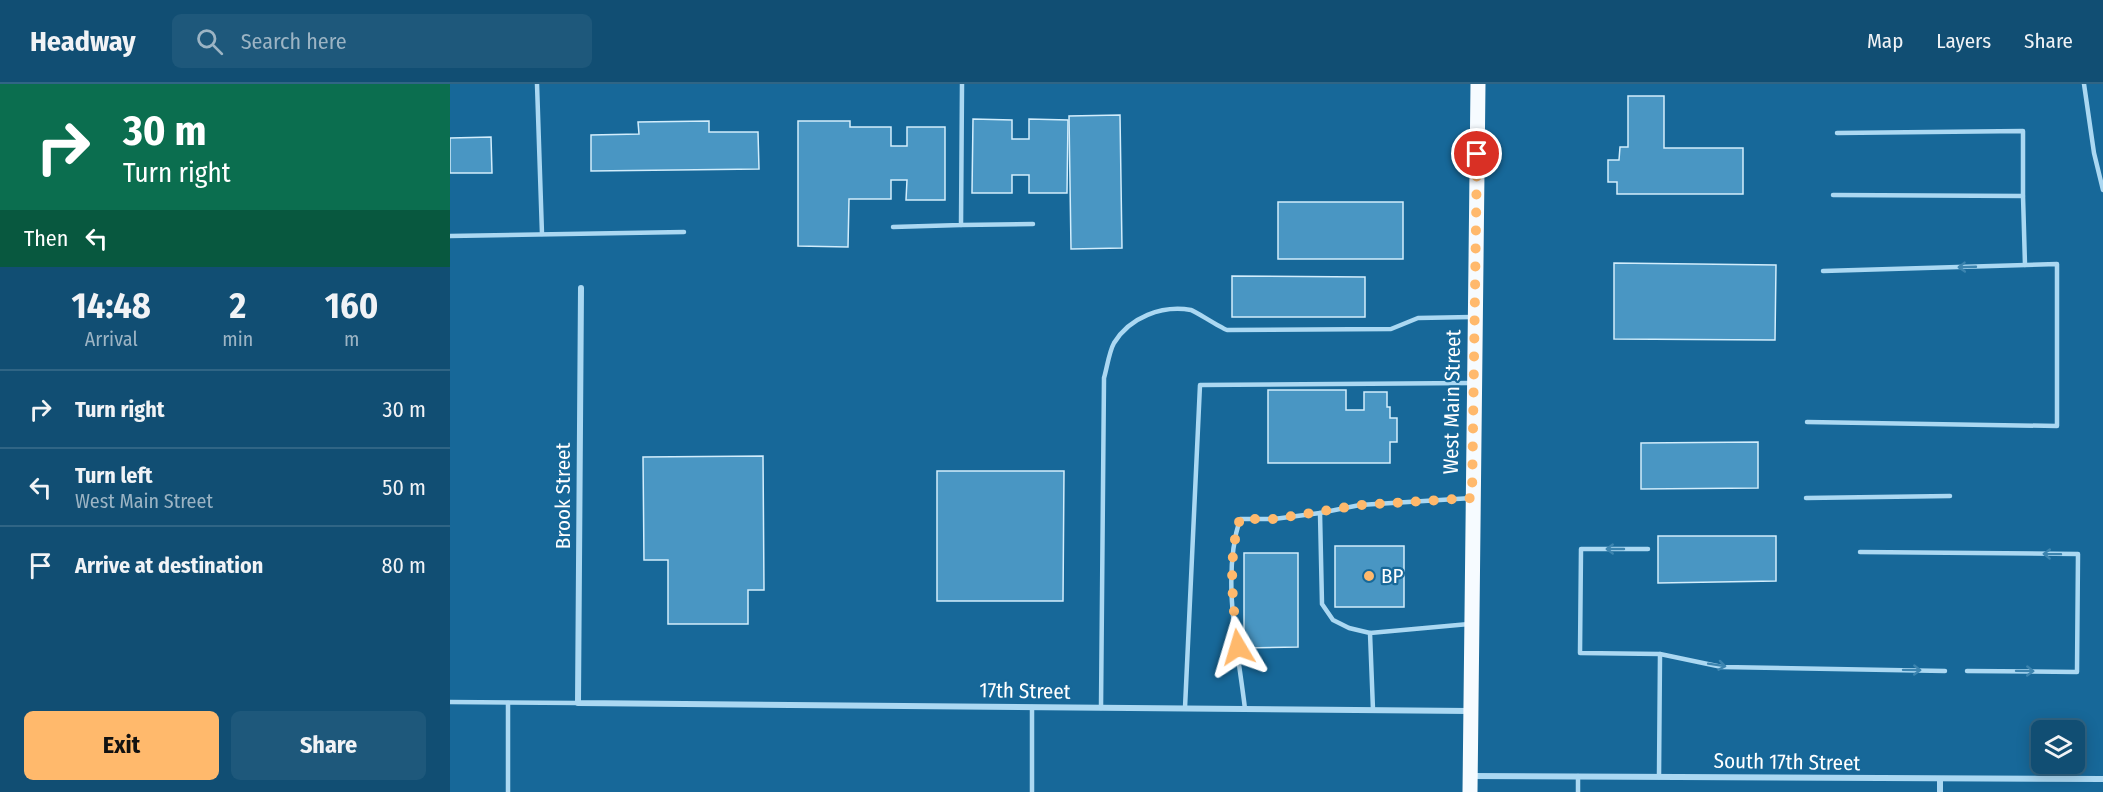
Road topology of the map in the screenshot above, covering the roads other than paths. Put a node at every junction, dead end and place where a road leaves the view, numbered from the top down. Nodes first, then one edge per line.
1 (537, 84) edge
2 (962, 84) edge
3 (1478, 84) edge
4 (2084, 84) edge
5 (1837, 133) dead end
6 (2103, 190) edge
7 (1833, 195) dead end
8 (2023, 196) junction
9 (1033, 224) dead end
10 (961, 225) junction
11 (893, 227) dead end
12 (684, 232) dead end
13 (542, 234) junction
14 (450, 236) edge
15 (2025, 265) junction
16 (1823, 271) dead end
17 (581, 288) dead end
18 (1475, 317) junction
19 (1473, 383) junction
20 (1807, 422) dead end
21 (1950, 496) dead end
22 (1472, 498) junction
23 (1806, 498) dead end
24 (1320, 513) junction
25 (1648, 549) dead end
26 (1860, 552) dead end
27 (1471, 624) junction
28 (1370, 633) junction
29 (1660, 654) junction
30 (1945, 671) dead end
31 (1967, 671) dead end
32 (450, 702) edge
33 (508, 703) junction
34 (578, 704) junction
35 (1032, 707) junction
36 (1101, 708) junction
37 (1185, 708) junction
38 (1245, 709) junction
39 (1373, 710) junction
40 (1471, 711) junction
41 (1470, 776) junction
42 (1578, 776) junction
43 (1659, 777) junction
44 (2103, 779) edge
45 (1940, 780) junction
46 (508, 792) edge
47 (1032, 792) edge
48 (1470, 792) edge
49 (1578, 792) edge
50 (1940, 792) edge

1 - 13 lane
2 - 10 lane
3 - 18 main road, West Main Street
4 - 6 lane
5 - 8 lane
7 - 8 lane
8 - 15 lane
9 - 10 lane
10 - 11 lane
12 - 13 lane
13 - 14 lane
15 -> 16 lane
15 - 20 lane
17 - 34 street, Brook Street
18 - 19 main road, West Main Street
18 - 36 lane
19 - 22 main road, West Main Street
19 - 37 lane
21 - 23 lane
22 - 24 lane
22 - 27 main road, West Main Street
24 - 28 lane
24 - 38 lane
25 -> 29 lane
31 -> 26 lane
27 - 28 lane
27 - 40 main road, West Main Street
28 - 39 lane
29 -> 30 lane
29 - 43 lane
32 - 33 lane
33 - 34 lane
33 - 46 lane
34 - 35 street, 17th Street
35 - 36 street, 17th Street
35 - 47 lane
36 - 37 street, 17th Street
37 - 38 street, 17th Street
38 - 39 street, 17th Street
39 - 40 street, 17th Street
40 - 41 main road, West Main Street
41 - 42 street, South 17th Street
41 - 48 main road, West Main Street
42 - 43 street, South 17th Street
42 - 49 lane
43 - 45 street, South 17th Street
44 - 45 street, South 17th Street
45 - 50 street

